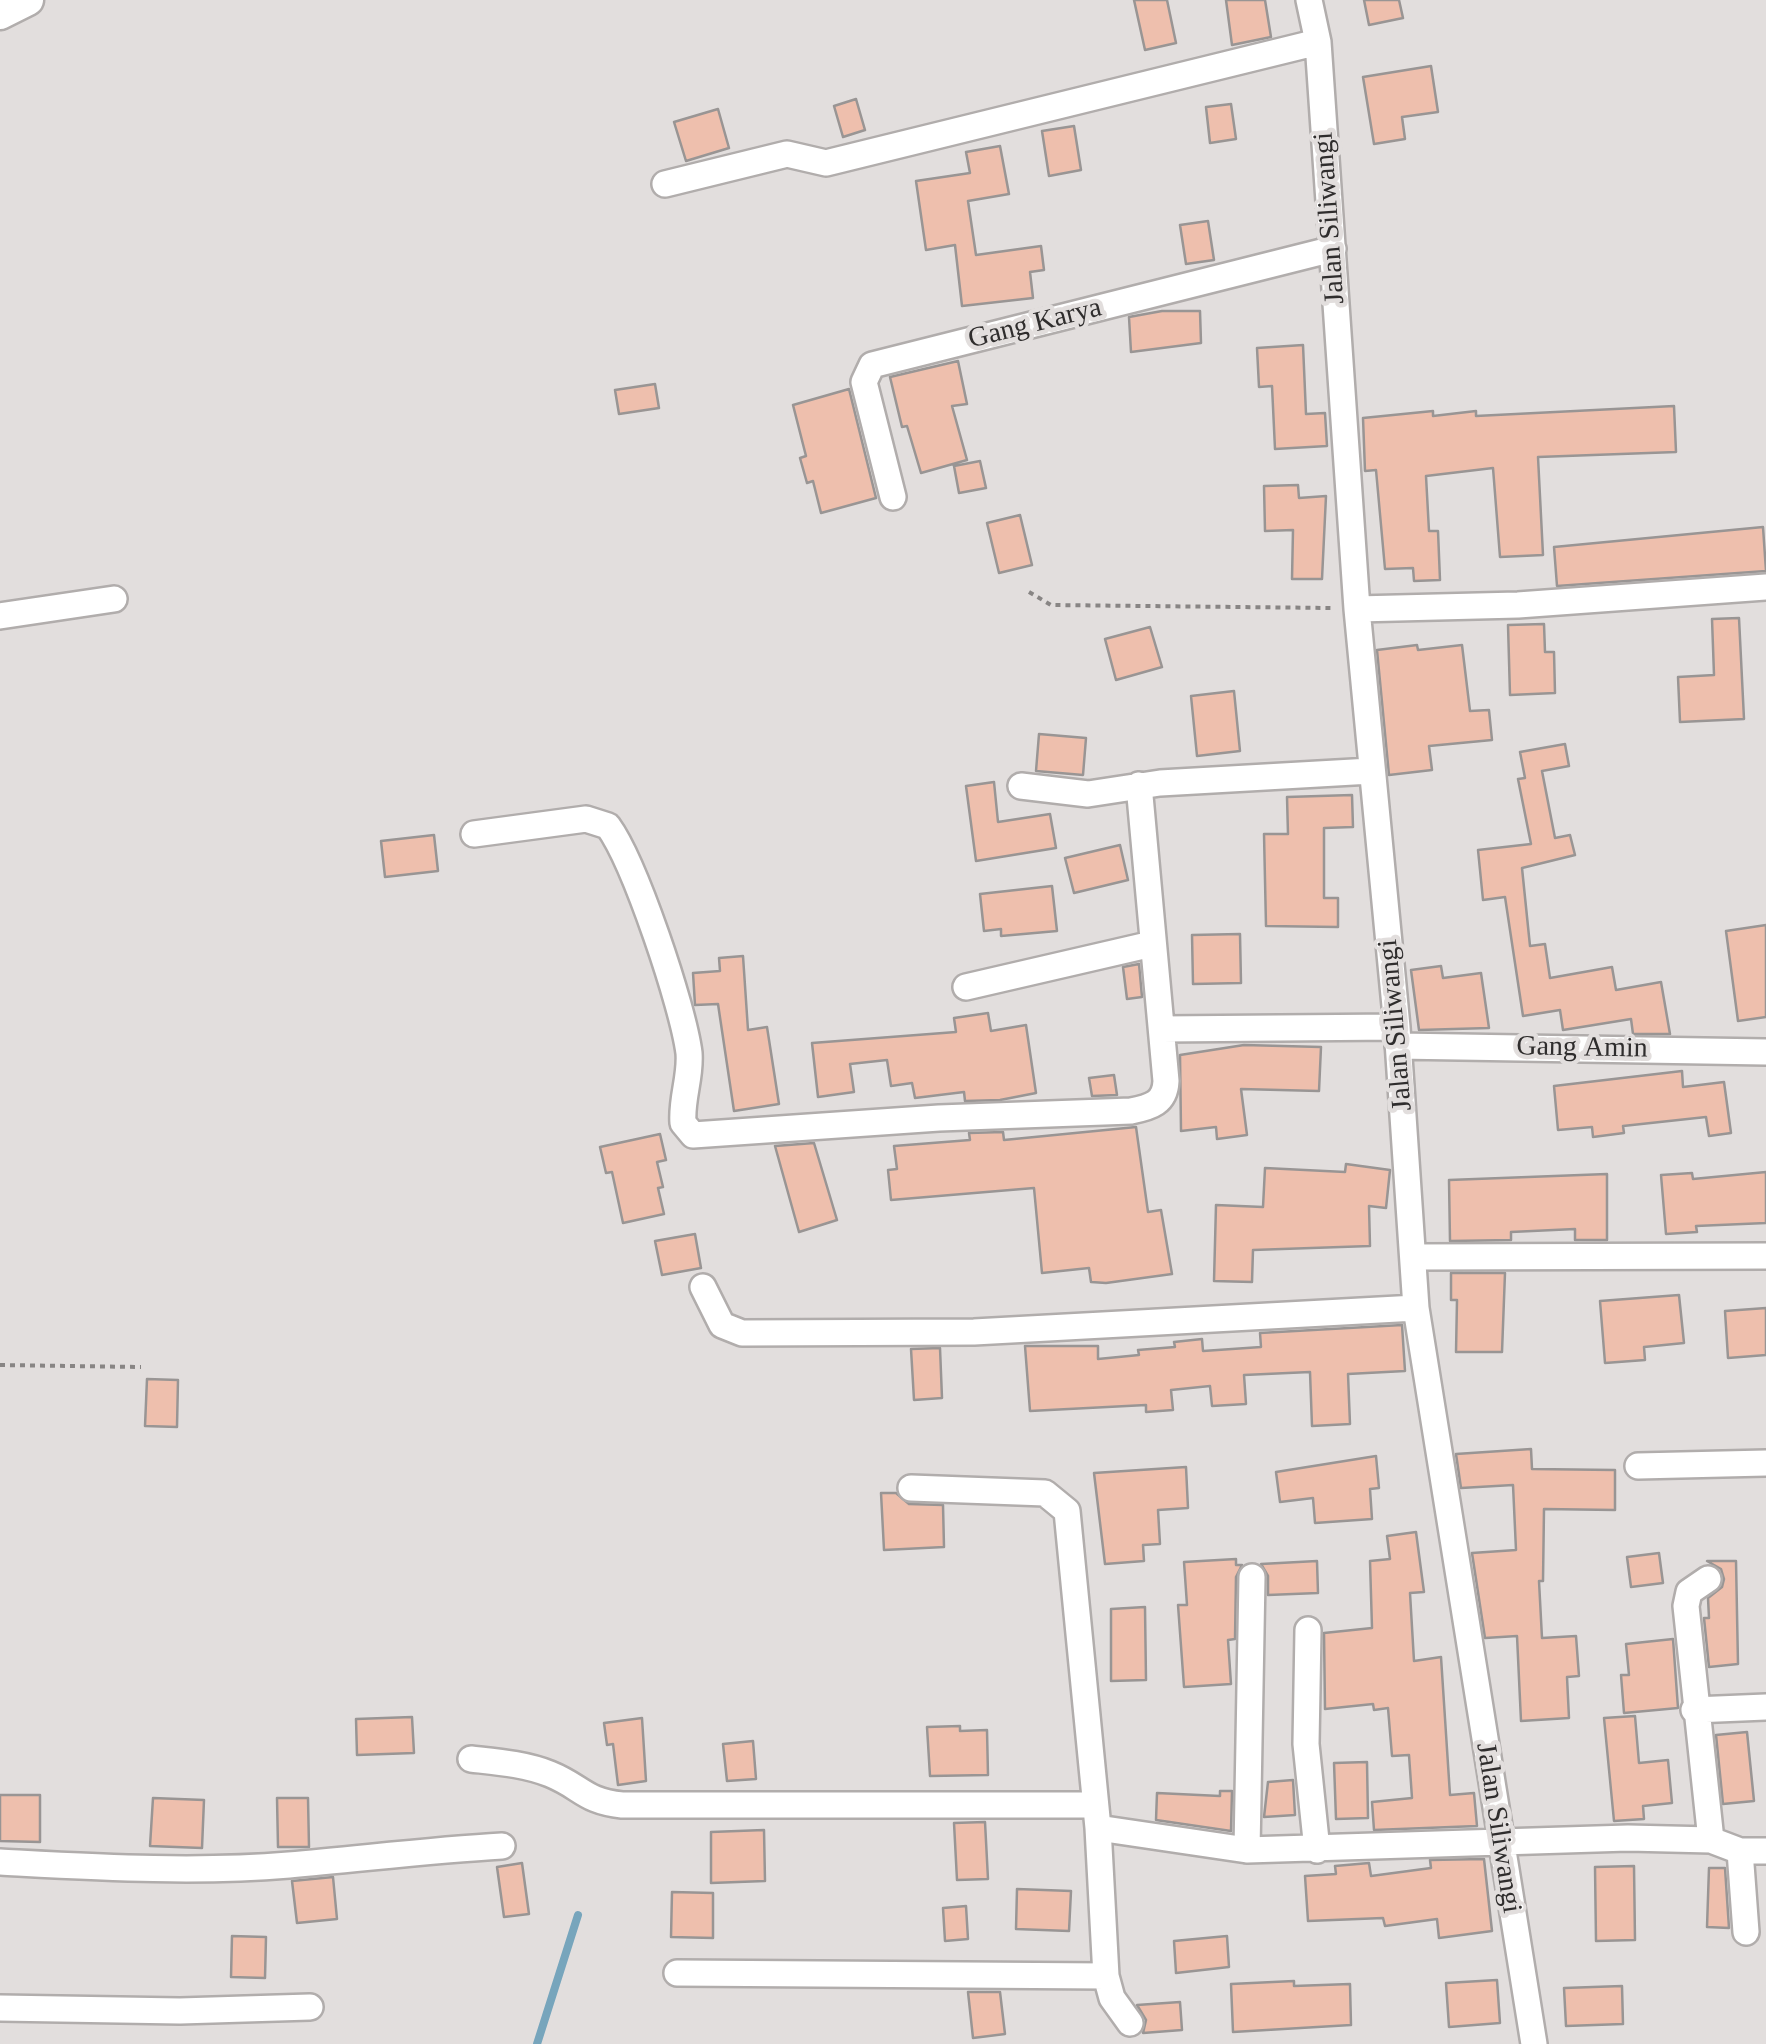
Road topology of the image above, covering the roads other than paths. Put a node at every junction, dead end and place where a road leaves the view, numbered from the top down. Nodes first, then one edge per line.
1 (1310, 0) edge
2 (1318, 42) junction
3 (665, 184) dead end
4 (1333, 250) junction
5 (893, 497) dead end
6 (1766, 588) edge
7 (114, 599) dead end
8 (1356, 609) junction
9 (0, 616) edge
10 (1371, 771) junction
11 (1138, 784) junction
12 (1021, 786) dead end
13 (474, 834) dead end
14 (1152, 944) junction
15 (966, 987) dead end
16 (1162, 1029) junction
17 (1398, 1036) junction
18 (1766, 1052) edge
19 (1766, 1256) edge
20 (1415, 1258) junction
21 (703, 1287) dead end
22 (1416, 1308) junction
23 (1766, 1463) edge
24 (1638, 1466) dead end
25 (911, 1488) dead end
26 (1252, 1577) dead end
27 (1708, 1579) dead end
28 (1308, 1630) dead end
29 (1766, 1707) edge
30 (1694, 1710) junction
31 (471, 1759) dead end
32 (1096, 1817) junction
33 (1711, 1840) junction
34 (1500, 1844) junction
35 (502, 1846) dead end
36 (1247, 1850) junction
37 (1316, 1850) junction
38 (1766, 1850) edge
39 (1740, 1851) junction
40 (0, 1862) edge
41 (1746, 1932) dead end
42 (677, 1973) dead end
43 (1106, 1976) junction
44 (310, 2006) dead end
45 (0, 2008) edge
46 (1130, 2023) dead end
47 (1534, 2044) edge

1 - 2 street, Jalan Siliwangi
2 - 3 street
2 - 4 street, Jalan Siliwangi
4 - 5 street, Gang Karya
4 - 8 street, Jalan Siliwangi
6 - 8 street
7 - 9 street
8 - 10 street, Jalan Siliwangi
10 - 11 street
10 - 17 street, Jalan Siliwangi
11 - 12 street
11 - 14 street
13 - 16 street
14 - 15 street
14 - 16 street
16 - 17 street, Gang Amin
17 - 18 street, Gang Amin
17 - 20 street, Jalan Siliwangi
19 - 20 street
20 - 22 street, Jalan Siliwangi
21 - 22 street
22 - 34 street, Jalan Siliwangi
23 - 24 street
25 - 32 street
26 - 36 street
27 - 30 street
28 - 37 street
29 - 30 street
30 - 33 street
31 - 32 street
32 - 36 street
32 - 43 street
33 - 34 street
33 - 39 street
34 - 37 street
34 - 47 street, Jalan Siliwangi
35 - 40 street
36 - 37 street
38 - 39 street
39 - 41 street
42 - 43 street
43 - 46 street
44 - 45 street

